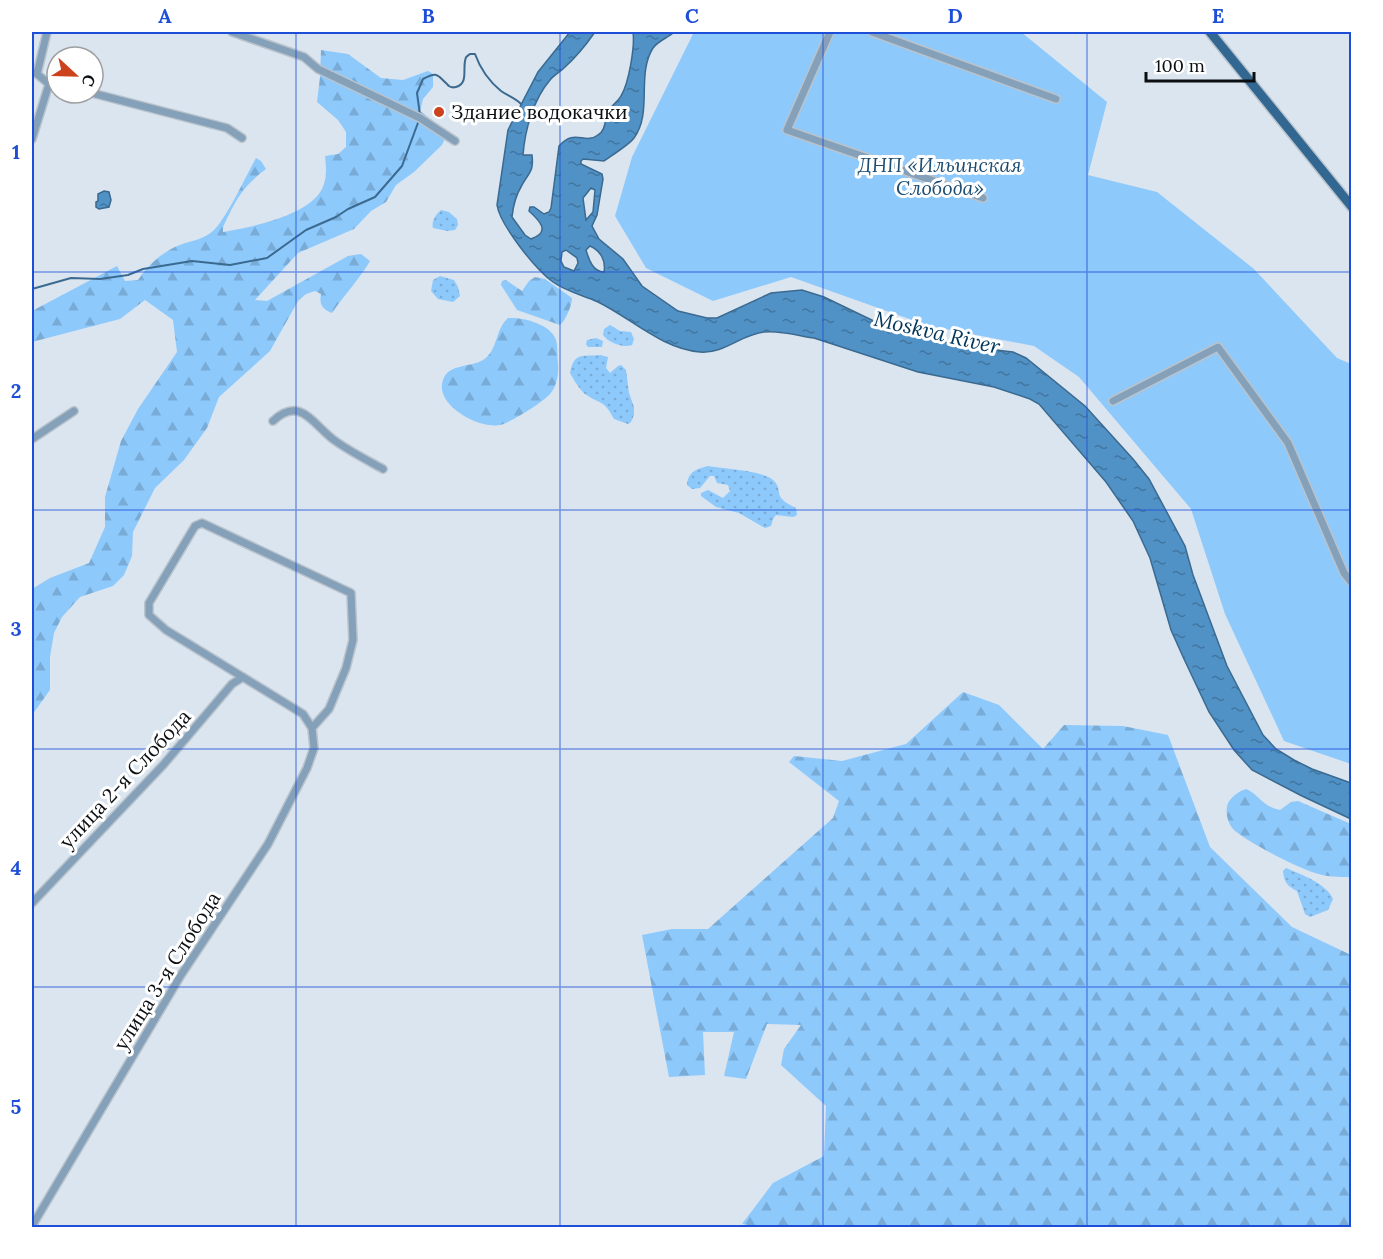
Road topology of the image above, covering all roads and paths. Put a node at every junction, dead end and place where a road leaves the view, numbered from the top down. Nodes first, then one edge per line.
1 (47, 32) edge
2 (232, 32) edge
3 (830, 32) edge
4 (872, 32) edge
5 (1210, 32) edge
6 (34, 73) edge
7 (105, 96) edge
8 (1056, 99) dead end
9 (45, 105) edge
10 (243, 138) dead end
11 (32, 139) edge
12 (455, 141) dead end
13 (983, 198) dead end
14 (1352, 207) edge
15 (1113, 401) dead end
16 (74, 411) dead end
17 (273, 421) dead end
18 (32, 439) edge
19 (383, 469) dead end
20 (1352, 583) edge
21 (243, 677) junction
22 (312, 728) junction
23 (32, 903) edge
24 (32, 1226) edge

1 - 6 street
2 - 12 street
3 - 13 street
4 - 8 street
5 - 14 main road
7 - 10 street
9 - 11 street
15 - 20 street
16 - 18 street
17 - 19 street
21 - 22 street
21 - 22 street
21 - 23 street, улица 2-я Слобода
22 - 24 street, улица 3-я Слобода

